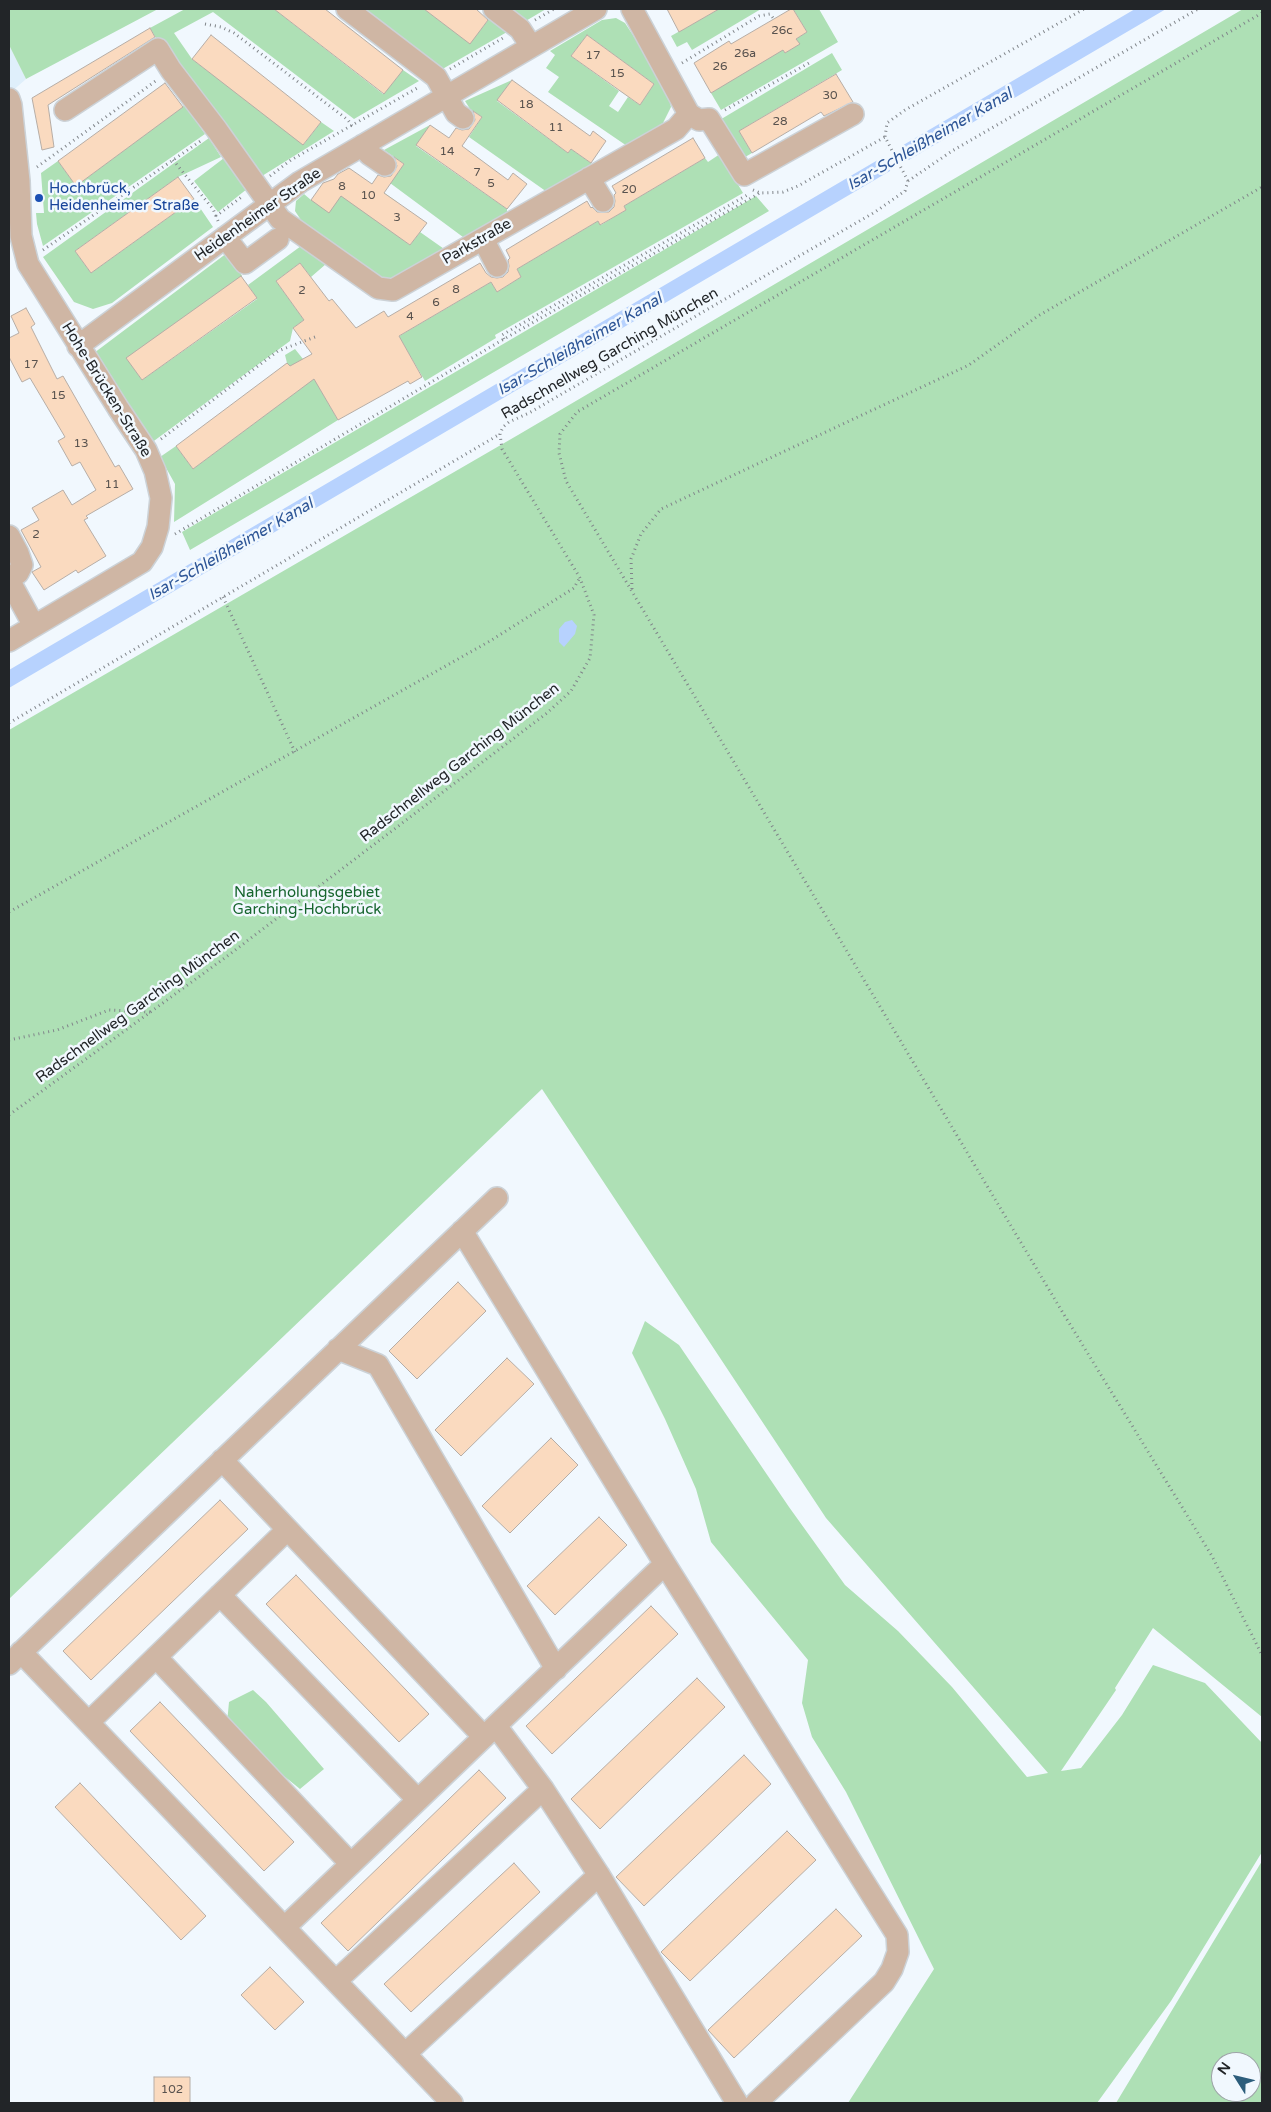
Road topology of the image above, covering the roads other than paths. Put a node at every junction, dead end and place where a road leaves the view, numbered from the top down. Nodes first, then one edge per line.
1 (347, 9) edge
2 (494, 9) edge
3 (596, 9) edge
4 (632, 9) edge
5 (531, 46) junction
6 (446, 96) junction
7 (9, 99) edge
8 (65, 110) dead end
9 (689, 114) junction
10 (853, 114) dead end
11 (463, 118) dead end
12 (363, 145) junction
13 (385, 165) dead end
14 (590, 178) junction
15 (602, 201) dead end
16 (270, 205) junction
17 (225, 237) junction
18 (278, 239) dead end
19 (483, 239) junction
20 (497, 266) dead end
21 (78, 346) junction
22 (9, 536) edge
23 (9, 580) edge
24 (34, 626) junction
25 (9, 641) edge
26 (497, 1198) dead end
27 (462, 1231) junction
28 (338, 1349) junction
29 (222, 1460) junction
30 (287, 1530) junction
31 (665, 1564) junction
32 (220, 1594) junction
33 (15, 1658) edge
34 (156, 1658) junction
35 (556, 1669) junction
36 (89, 1722) junction
37 (490, 1732) junction
38 (543, 1789) junction
39 (418, 1800) junction
40 (351, 1864) junction
41 (599, 1875) junction
42 (285, 1927) junction
43 (336, 1981) junction
44 (405, 2054) junction
45 (452, 2103) edge
46 (737, 2103) edge
47 (756, 2103) edge

1 - 6 street
2 - 5 street
3 - 5 street, Heidenheimer Straße
4 - 9 street
5 - 6 street, Heidenheimer Straße
6 - 11 street
6 - 12 street, Heidenheimer Straße
7 - 21 street, Hohe-Brücken-Straße
8 - 16 street, Parkstraße
9 - 10 street
9 - 14 street, Parkstraße
12 - 13 street
12 - 16 street, Heidenheimer Straße
14 - 15 street
14 - 19 street, Parkstraße
16 - 17 street, Heidenheimer Straße
16 - 19 street, Parkstraße
17 - 18 street
17 - 21 street, Heidenheimer Straße
19 - 20 street
21 - 24 street, Hohe-Brücken-Straße
22 - 23 street
23 - 24 street
24 - 25 street, Hohe-Brücken-Straße
26 - 27 street
27 - 28 street
27 - 31 street
28 - 29 street
28 - 35 street
29 - 30 street
29 - 33 street
30 - 32 street
30 - 37 street
31 - 35 street
31 - 47 street
32 - 34 street
32 - 39 street
33 - 36 street
34 - 36 street
34 - 40 street
35 - 37 street
36 - 42 street
37 - 38 street
37 - 39 street
38 - 41 street
38 - 43 street
39 - 40 street
40 - 42 street
41 - 44 street
41 - 46 street
42 - 43 street
43 - 44 street
44 - 45 street

